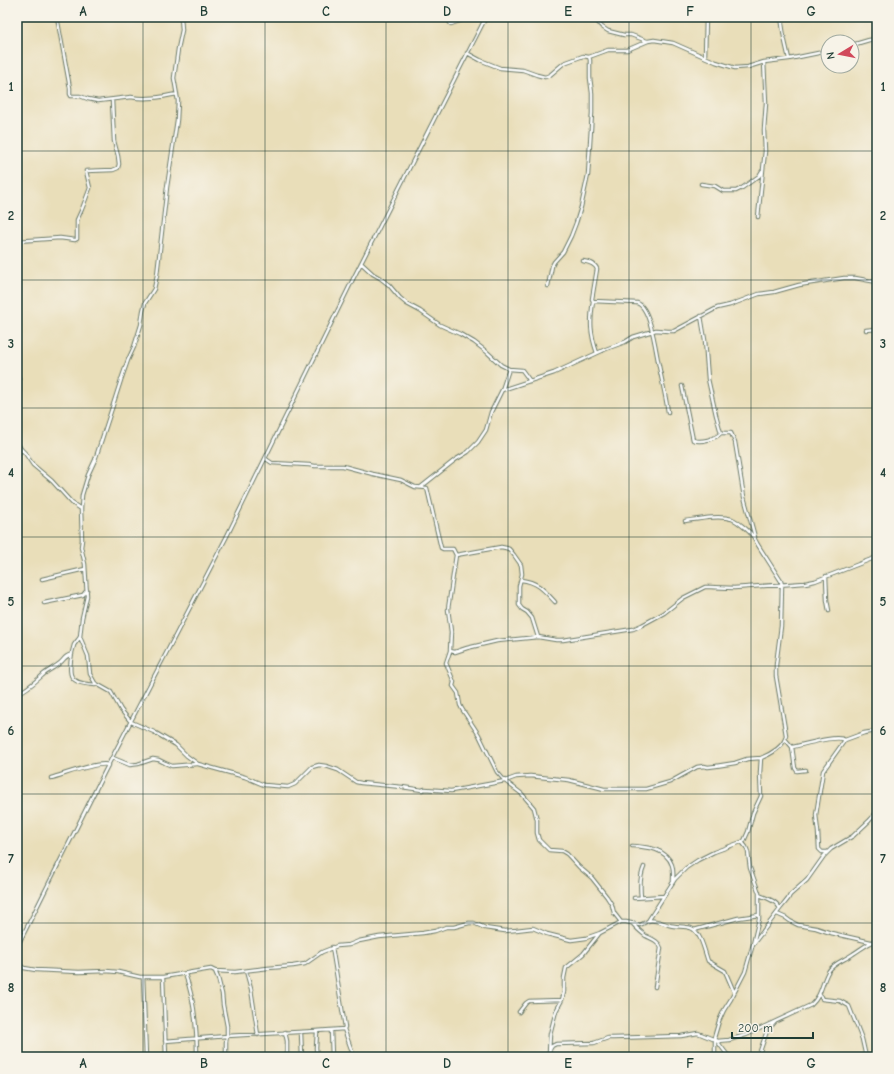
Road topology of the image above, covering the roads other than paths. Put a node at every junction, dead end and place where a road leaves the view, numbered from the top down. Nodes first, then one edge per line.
1 (57, 17) edge
2 (182, 17) edge
3 (447, 17) edge
4 (471, 17) edge
5 (486, 17) edge
6 (594, 17) edge
7 (706, 17) edge
8 (781, 17) edge
9 (877, 40) edge
10 (648, 41) junction
11 (860, 43) edge
12 (467, 53) junction
13 (820, 53) edge
14 (705, 56) junction
15 (589, 57) junction
16 (789, 59) junction
17 (764, 62) junction
18 (178, 94) junction
19 (112, 100) junction
20 (764, 163) junction
21 (701, 184) dead end
22 (758, 217) dead end
23 (17, 241) edge
24 (583, 260) dead end
25 (361, 264) junction
26 (877, 282) edge
27 (548, 286) dead end
28 (593, 301) junction
29 (701, 316) junction
30 (866, 330) dead end
31 (877, 330) edge
32 (653, 331) junction
33 (597, 353) junction
34 (509, 368) junction
35 (17, 373) edge
36 (530, 381) junction
37 (682, 386) dead end
38 (502, 390) junction
39 (668, 412) dead end
40 (17, 429) edge
41 (721, 433) junction
42 (17, 442) edge
43 (21, 449) junction
44 (17, 454) edge
45 (266, 459) junction
46 (421, 487) junction
47 (81, 509) junction
48 (685, 521) dead end
49 (756, 539) junction
50 (456, 555) junction
51 (877, 557) edge
52 (85, 569) junction
53 (826, 576) junction
54 (42, 579) dead end
55 (521, 580) junction
56 (782, 585) junction
57 (87, 590) junction
58 (555, 602) dead end
59 (44, 603) dead end
60 (829, 611) dead end
61 (538, 637) junction
62 (80, 638) junction
63 (450, 651) junction
64 (72, 654) junction
65 (97, 685) junction
66 (17, 694) edge
67 (131, 722) junction
68 (877, 731) edge
69 (786, 740) junction
70 (845, 740) junction
71 (792, 747) junction
72 (113, 758) junction
73 (761, 758) junction
74 (198, 764) junction
75 (108, 765) junction
76 (806, 770) dead end
77 (51, 778) dead end
78 (505, 781) junction
79 (877, 812) edge
80 (742, 842) junction
81 (632, 846) dead end
82 (828, 852) junction
83 (644, 867) dead end
84 (674, 881) junction
85 (759, 895) junction
86 (664, 896) junction
87 (641, 897) junction
88 (634, 898) dead end
89 (780, 909) junction
90 (776, 914) junction
91 (759, 915) junction
92 (648, 921) junction
93 (621, 922) junction
94 (632, 924) junction
95 (694, 930) junction
96 (600, 933) junction
97 (877, 940) edge
98 (871, 942) junction
99 (753, 944) junction
100 (17, 946) edge
101 (332, 947) junction
102 (17, 963) edge
103 (215, 971) junction
104 (246, 971) junction
105 (185, 974) junction
106 (143, 977) junction
107 (163, 977) junction
108 (655, 987) dead end
109 (734, 992) junction
110 (820, 995) junction
111 (562, 1000) junction
112 (519, 1012) dead end
113 (777, 1020) junction
114 (344, 1029) junction
115 (331, 1030) junction
116 (317, 1031) junction
117 (285, 1032) junction
118 (301, 1032) junction
119 (258, 1035) junction
120 (227, 1036) junction
121 (197, 1038) junction
122 (715, 1039) junction
123 (166, 1041) junction
124 (549, 1051) junction
125 (146, 1057) edge
126 (166, 1057) edge
127 (197, 1057) edge
128 (226, 1057) edge
129 (287, 1057) edge
130 (302, 1057) edge
131 (317, 1057) edge
132 (332, 1057) edge
133 (354, 1057) edge
134 (547, 1057) edge
135 (715, 1057) edge
136 (729, 1057) edge
137 (758, 1057) edge
138 (866, 1057) edge

1 - 19 street
2 - 18 street
3 - 4 street
5 - 12 street
6 - 10 street
7 - 14 street
8 - 16 street
9 - 11 street
10 - 14 street
10 - 15 street
12 - 15 street
12 - 25 street
13 - 16 street
14 - 17 street
15 - 27 street
16 - 17 street
17 - 20 street
18 - 19 street
18 - 47 street
19 - 23 street
20 - 21 street
20 - 22 street
24 - 28 street
25 - 34 street
25 - 45 street
26 - 29 street
28 - 32 street
28 - 33 street
29 - 32 street
29 - 41 street
30 - 31 street
32 - 33 street
32 - 39 street
33 - 36 street
34 - 36 street
34 - 38 street
35 - 40 street
36 - 38 street
37 - 41 street
38 - 46 street
41 - 49 street
42 - 43 street
43 - 44 street
43 - 47 street
45 - 46 street
45 - 67 street
46 - 50 street
47 - 52 street
48 - 49 street
49 - 56 street
50 - 55 street
50 - 63 street
51 - 53 street
52 - 54 street
52 - 57 street
53 - 56 street
53 - 60 street
55 - 58 street
55 - 61 street
56 - 61 street
56 - 69 street
57 - 59 street
57 - 62 street
61 - 63 street
62 - 64 street
62 - 65 street
63 - 78 street
64 - 65 street
64 - 66 street
65 - 67 street
67 - 72 street
67 - 74 street
68 - 70 street
69 - 71 street
69 - 73 street
70 - 71 street
70 - 82 street
71 - 76 street
72 - 74 street
72 - 75 street
73 - 78 street
73 - 80 street
74 - 78 street
75 - 77 street
75 - 100 street
78 - 93 street
79 - 82 street
80 - 84 street
80 - 85 street
81 - 84 street
82 - 89 street
83 - 87 street
84 - 86 street
85 - 89 street
85 - 91 street
86 - 87 street
86 - 92 street
87 - 88 street
89 - 90 street
90 - 98 street
90 - 99 street
91 - 95 street
91 - 99 street
92 - 94 street
92 - 95 street
93 - 94 street
93 - 96 street
94 - 108 street
95 - 109 street
96 - 101 street
96 - 111 street
97 - 98 street
98 - 110 street
99 - 109 street
101 - 104 street
101 - 114 street
102 - 106 street
103 - 104 street
103 - 105 street
103 - 120 street
104 - 119 street
105 - 107 street
105 - 121 street
106 - 107 street
106 - 125 street
107 - 123 street
109 - 122 street
110 - 113 street
110 - 138 street
111 - 112 street
111 - 124 street
113 - 122 street
113 - 137 street
114 - 115 street
114 - 133 street
115 - 116 street
115 - 132 street
116 - 118 street
116 - 131 street
117 - 118 street
117 - 119 street
117 - 129 street
118 - 130 street
119 - 120 street
120 - 121 street
120 - 128 street
121 - 123 street
121 - 127 street
122 - 124 street
122 - 135 street
122 - 136 street
123 - 126 street
124 - 134 street

